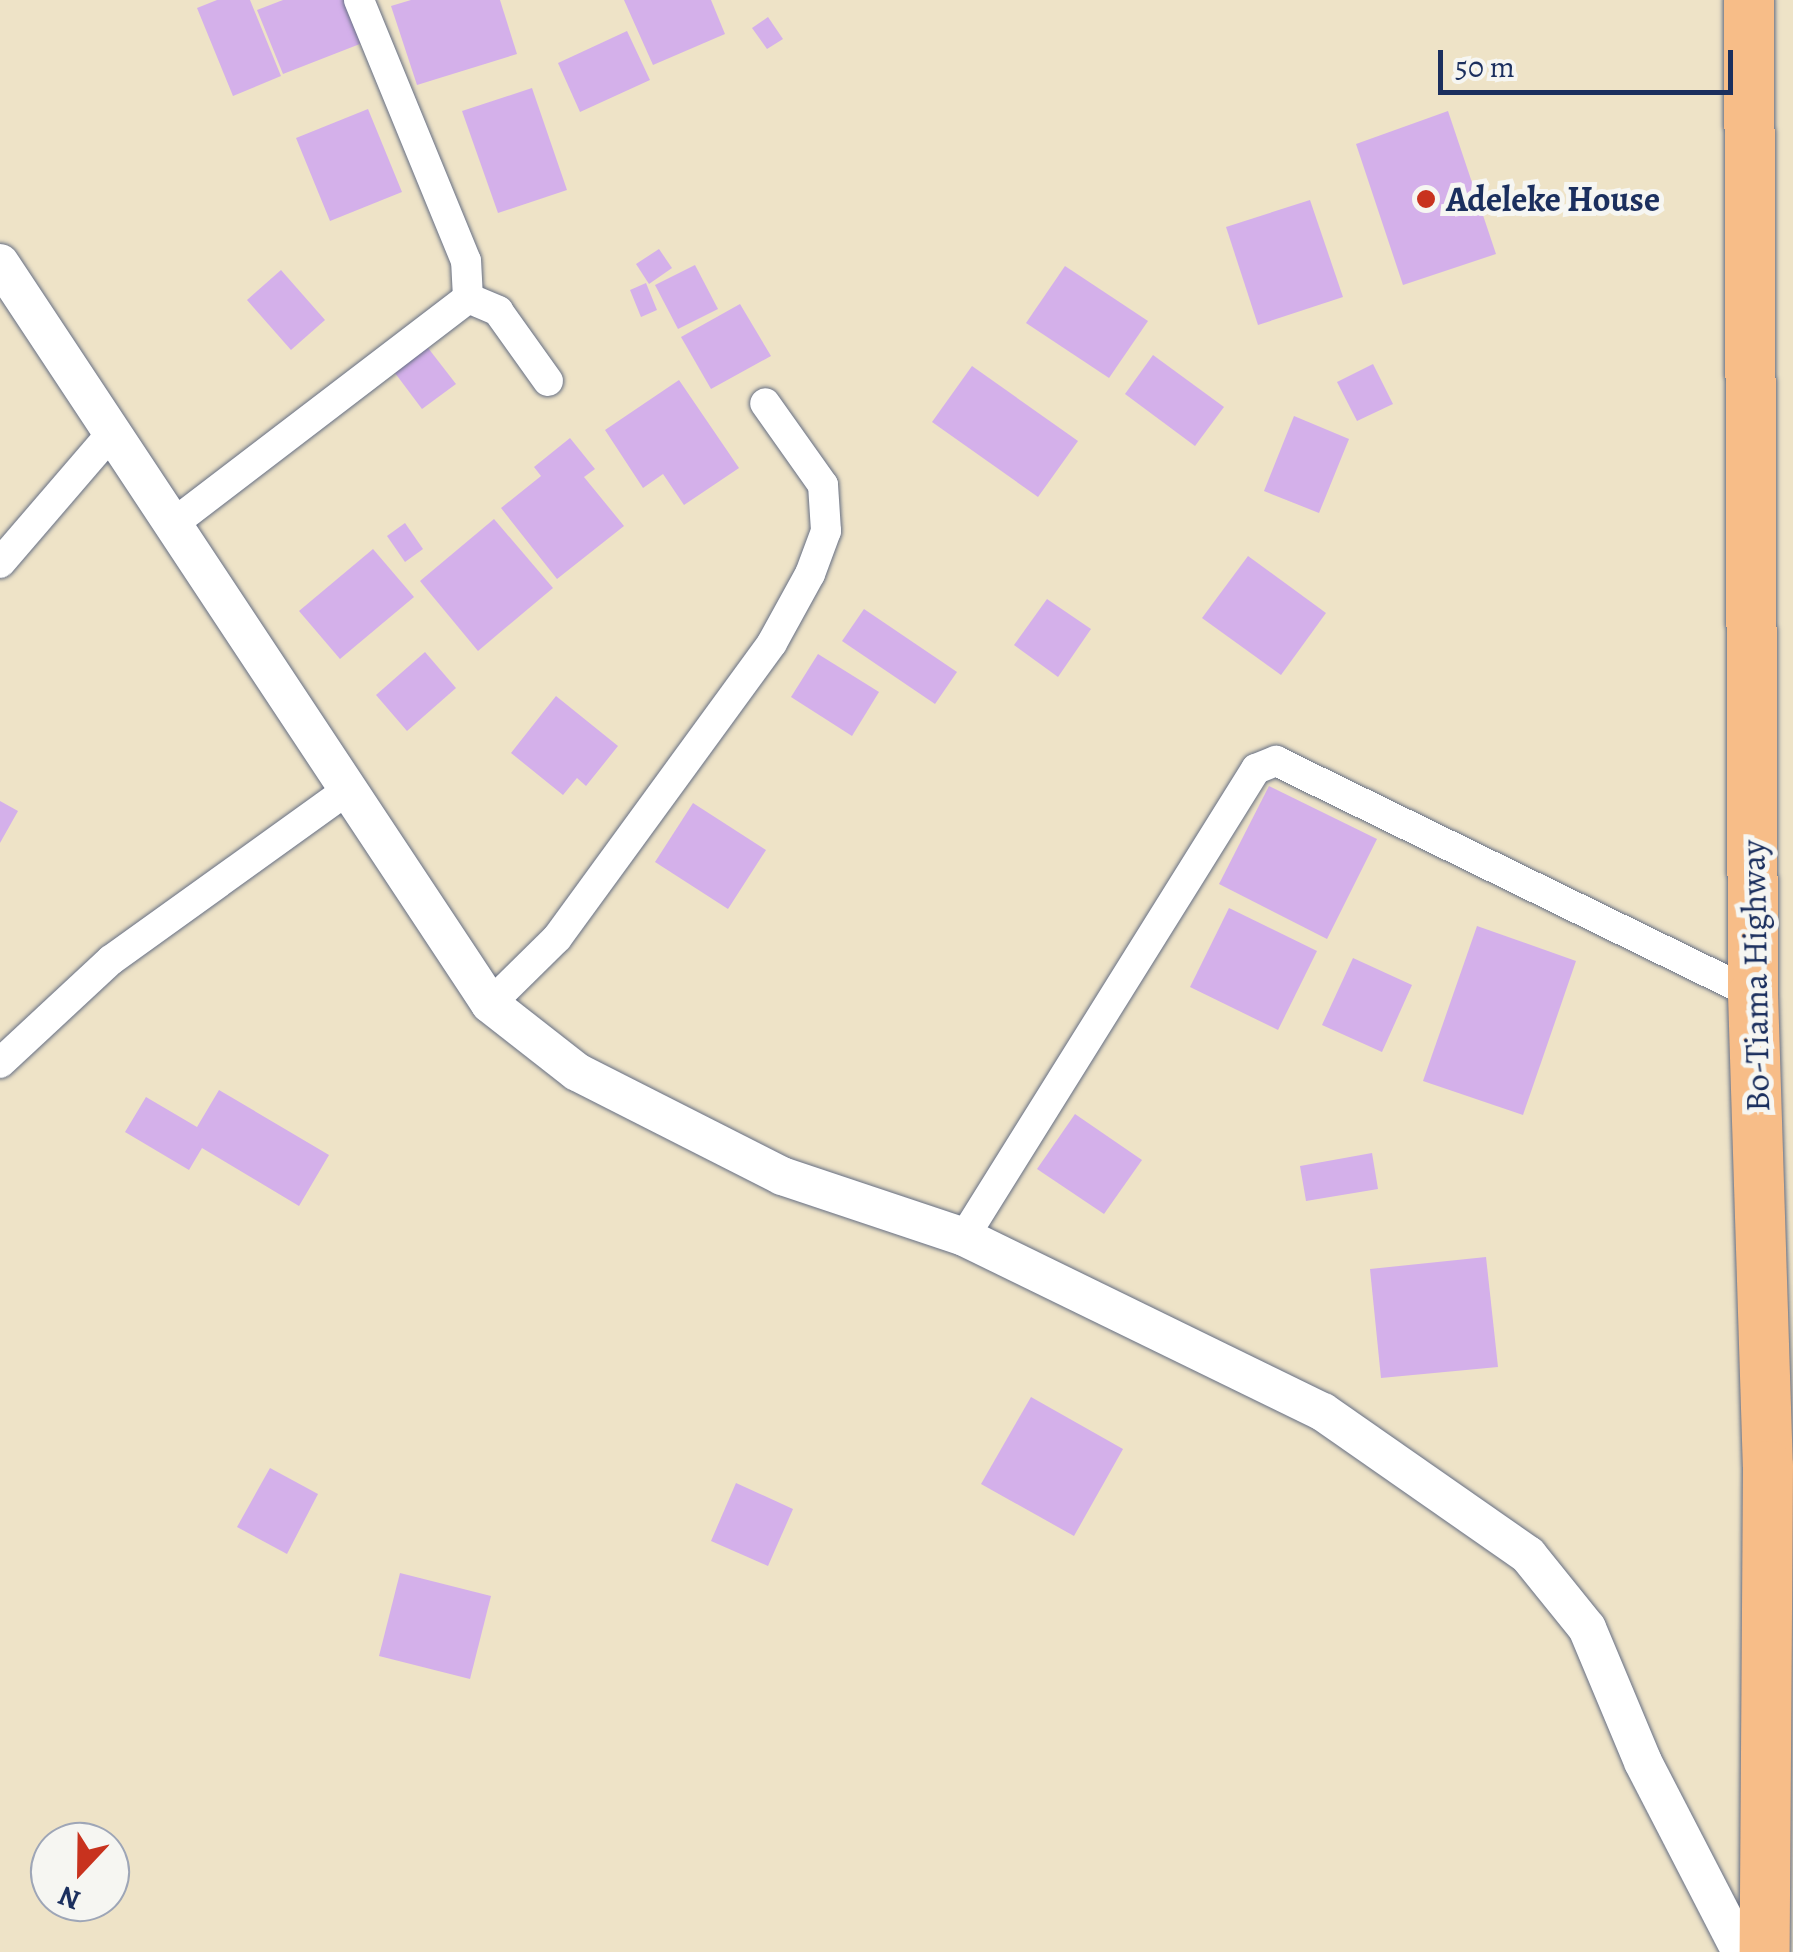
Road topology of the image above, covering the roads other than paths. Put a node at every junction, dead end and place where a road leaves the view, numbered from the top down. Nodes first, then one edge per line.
1 (359, 0) edge
2 (1749, 0) edge
3 (0, 263) edge
4 (468, 298) junction
5 (548, 382) dead end
6 (765, 403) dead end
7 (110, 435) junction
8 (170, 526) junction
9 (0, 564) edge
10 (345, 792) junction
11 (1754, 994) junction
12 (490, 1004) junction
13 (0, 1063) edge
14 (964, 1236) junction
15 (1741, 1952) edge
16 (1765, 1952) edge

1 - 4 street
2 - 11 highway, Bo-Tiama Highway
3 - 7 street
4 - 5 street
4 - 8 street
6 - 12 street
7 - 8 street
7 - 9 street
8 - 10 street
10 - 12 street
10 - 13 street
11 - 14 street
11 - 16 highway, Bo-Tiama Highway
12 - 14 street
14 - 15 street

